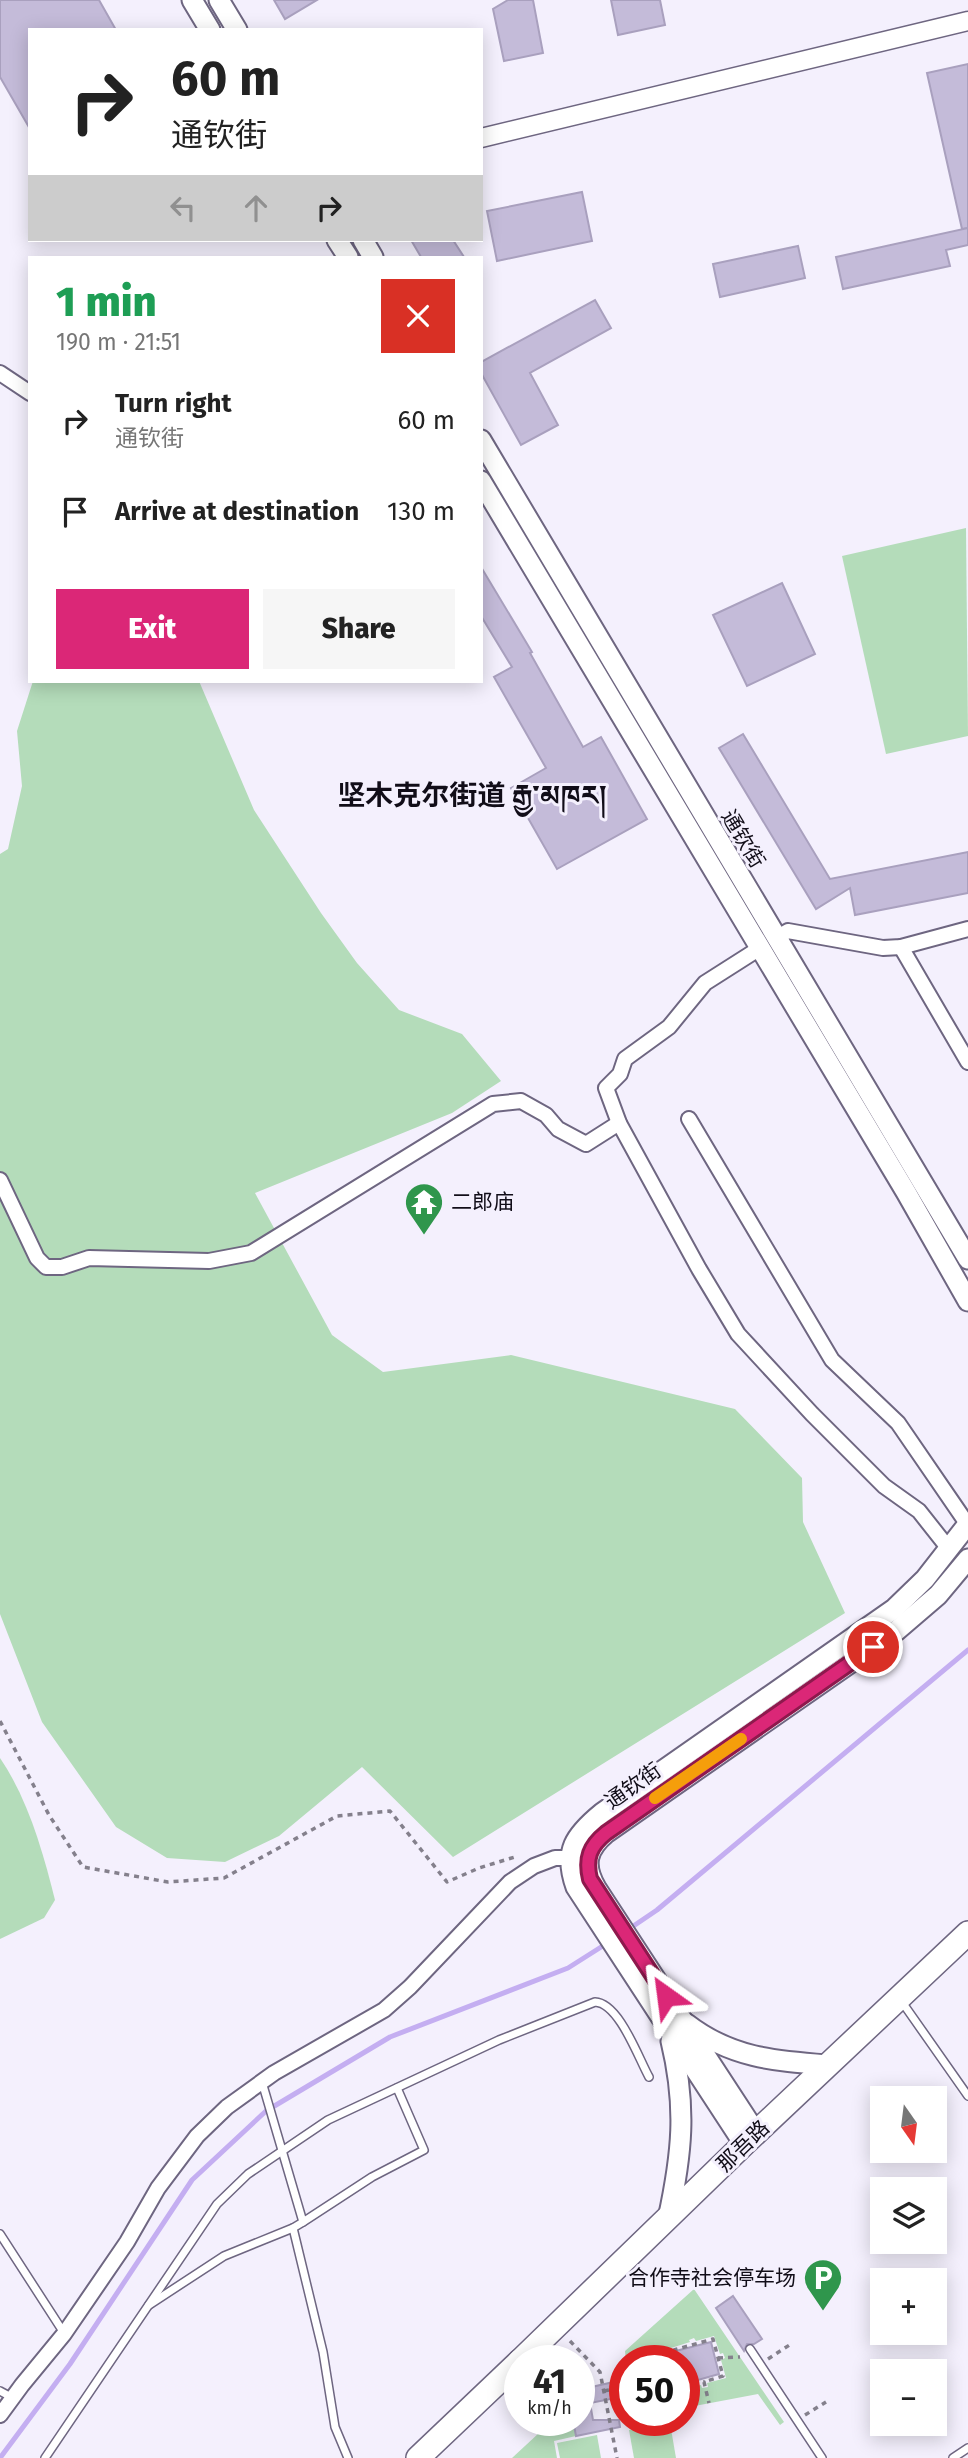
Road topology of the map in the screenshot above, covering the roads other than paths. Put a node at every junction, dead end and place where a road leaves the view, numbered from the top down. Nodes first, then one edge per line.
1 (192, 0) edge
2 (219, 0) edge
3 (968, 21) edge
4 (209, 28) edge
5 (236, 28) edge
6 (483, 138) edge
7 (0, 373) edge
8 (28, 392) edge
9 (483, 444) edge
10 (483, 484) edge
11 (968, 929) edge
12 (768, 943) junction
13 (901, 947) junction
14 (968, 1062) edge
15 (689, 1119) dead end
16 (619, 1123) junction
17 (0, 1180) edge
18 (968, 1259) edge
19 (968, 1301) edge
20 (968, 1524) edge
21 (949, 1549) junction
22 (968, 1559) edge
23 (570, 1857) junction
24 (589, 1893) junction
25 (968, 1933) edge
26 (899, 1998) junction
27 (673, 2022) junction
28 (828, 2064) junction
29 (649, 2077) dead end
30 (263, 2086) junction
31 (397, 2088) junction
32 (968, 2096) edge
33 (750, 2139) junction
34 (282, 2150) junction
35 (668, 2219) junction
36 (303, 2222) junction
37 (293, 2228) junction
38 (0, 2234) edge
39 (146, 2307) junction
40 (64, 2334) junction
41 (537, 2345) edge
42 (752, 2351) road end
43 (504, 2376) edge
44 (6, 2395) edge
45 (0, 2415) edge
46 (968, 2448) edge
47 (45, 2458) edge
48 (348, 2458) edge
49 (418, 2458) edge
50 (822, 2458) edge
51 (953, 2458) edge

1 - 4 main road
2 - 5 main road
3 - 6 street
7 - 8 street
9 - 12 main road, 通钦街
10 - 12 main road
11 - 13 street
12 - 13 street
12 - 16 street
12 - 18 main road, 通钦街
12 - 19 main road
13 - 14 street
15 - 20 street
16 - 17 street
16 - 21 street
20 - 21 main road
21 - 23 main road
22 - 24 main road, 通钦街
23 - 24 main road
23 - 30 street
24 - 27 main road, 通钦街
25 - 26 highway, 那吾路
26 - 28 highway, 那吾路
26 - 32 lane
27 - 28 main road
27 - 33 main road, 通钦街
27 - 35 main road
28 - 33 highway, 那吾路
29 - 31 lane
30 - 34 lane
30 - 40 street
31 - 34 lane
31 - 36 lane
33 - 35 highway, 那吾路
34 - 36 lane
34 - 39 lane
35 - 41 highway, 那吾路
36 - 37 lane
37 - 39 lane
37 - 48 lane
38 - 40 lane
39 - 47 lane
40 - 44 street
42 - 50 lane
43 - 49 highway, 那吾路
44 - 45 street
46 - 51 lane

